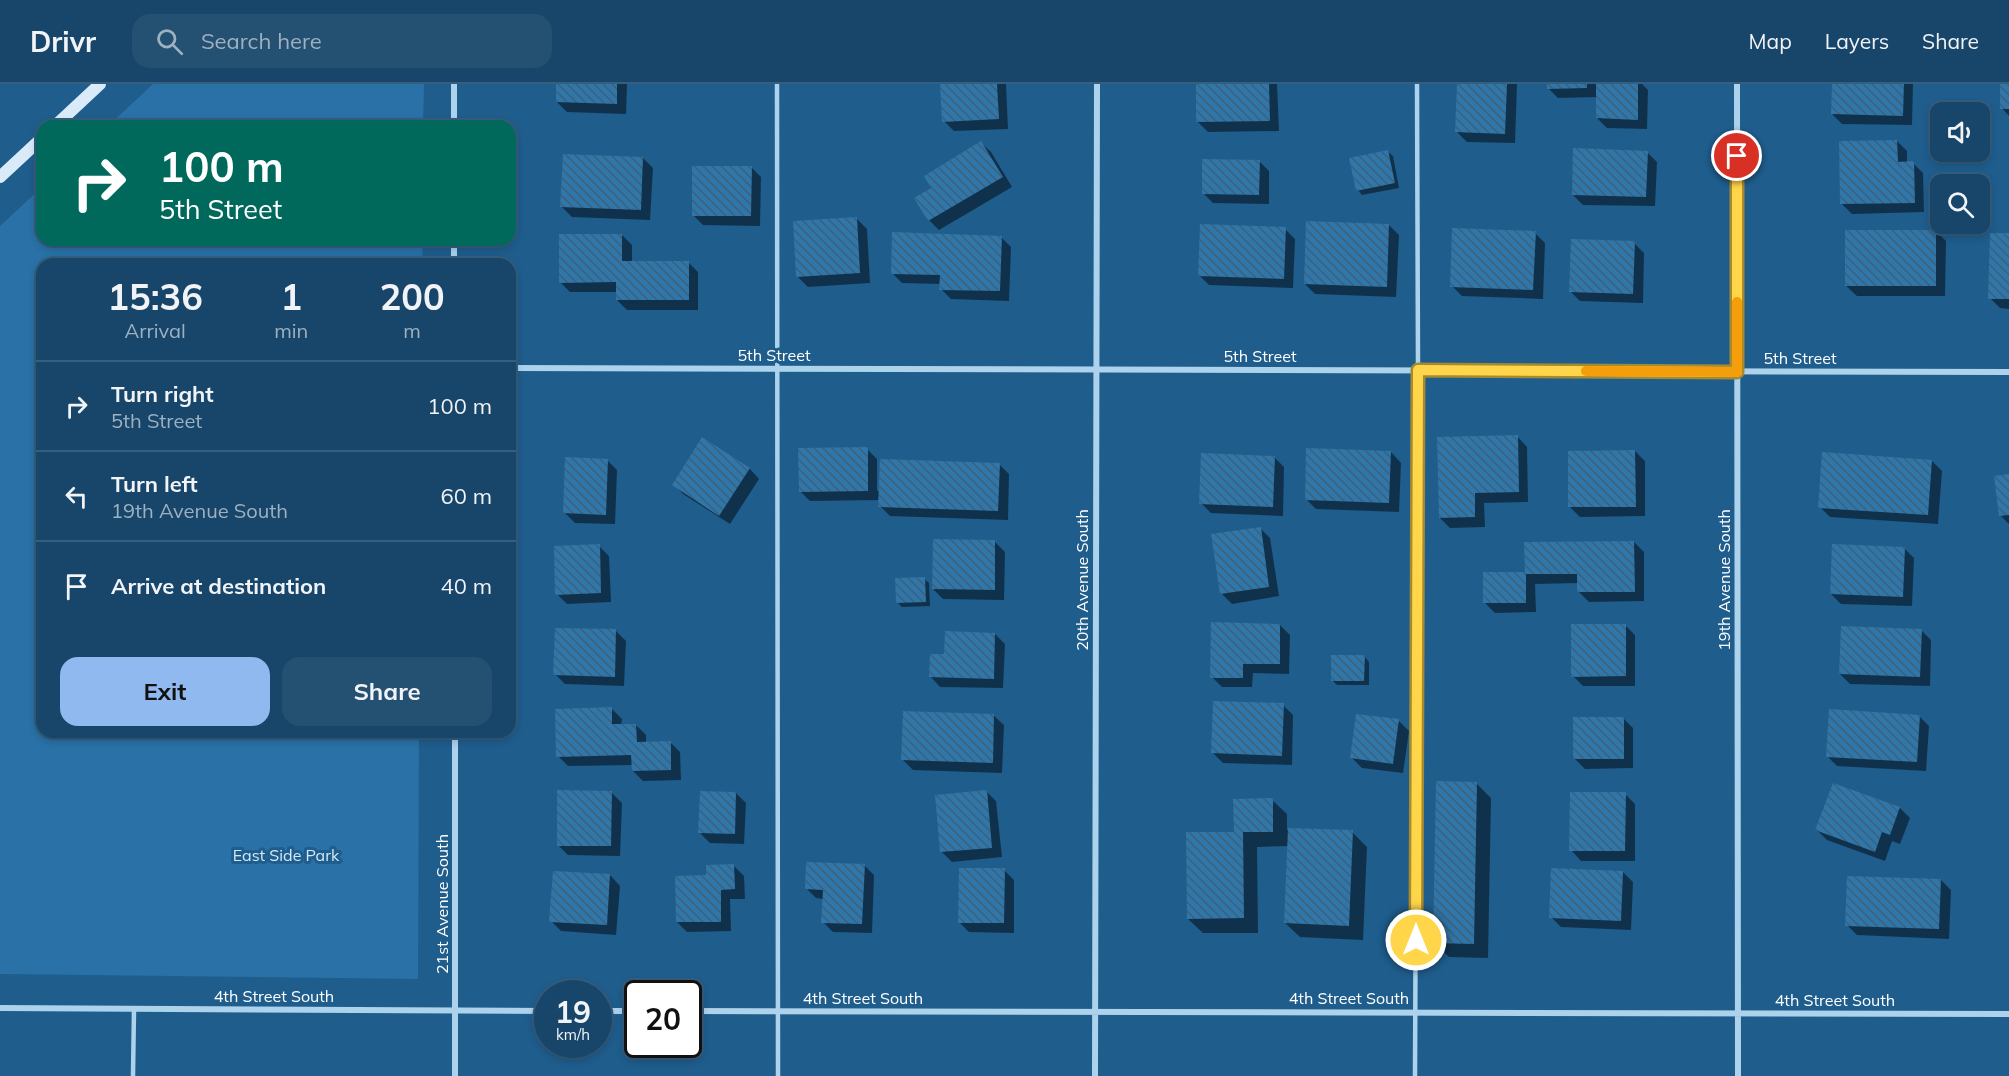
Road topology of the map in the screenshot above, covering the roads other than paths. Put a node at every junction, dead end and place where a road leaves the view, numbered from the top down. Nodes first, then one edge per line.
1 (100, 84) edge
2 (454, 84) edge
3 (777, 84) edge
4 (1097, 84) edge
5 (1417, 84) edge
6 (1737, 84) edge
7 (61, 120) edge
8 (454, 120) edge
9 (36, 144) edge
10 (0, 177) edge
11 (516, 368) edge
12 (776, 369) junction
13 (1096, 369) junction
14 (1418, 370) junction
15 (1737, 372) junction
16 (2009, 372) edge
17 (455, 738) edge
18 (0, 1008) edge
19 (134, 1009) junction
20 (456, 1010) junction
21 (534, 1011) edge
22 (702, 1011) edge
23 (778, 1011) junction
24 (1095, 1011) junction
25 (1415, 1012) junction
26 (1738, 1013) junction
27 (2009, 1014) edge
28 (134, 1076) edge
29 (455, 1076) edge
30 (778, 1076) edge
31 (1095, 1076) edge
32 (1415, 1076) edge
33 (1738, 1076) edge

1 - 7 street
2 - 8 street
3 - 12 lane
4 - 13 street, 20th Avenue South
5 - 14 lane
6 - 15 street, 19th Avenue South
9 - 10 street
11 - 12 street, 5th Street
12 - 13 street, 5th Street
12 - 23 lane
13 - 14 street, 5th Street
13 - 24 street, 20th Avenue South
14 - 15 street, 5th Street
14 - 25 lane
15 - 16 street, 5th Street
15 - 26 street, 19th Avenue South
17 - 20 street, 21st Avenue South
18 - 19 street, 4th Street South
19 - 20 street, 4th Street South
19 - 28 lane
20 - 21 street, 4th Street South
20 - 29 street, 21st Avenue South
22 - 23 street, 4th Street South
23 - 24 street, 4th Street South
23 - 30 lane
24 - 25 street, 4th Street South
24 - 31 street, 20th Avenue South
25 - 26 street, 4th Street South
25 - 32 lane
26 - 27 street, 4th Street South
26 - 33 street, 19th Avenue South

